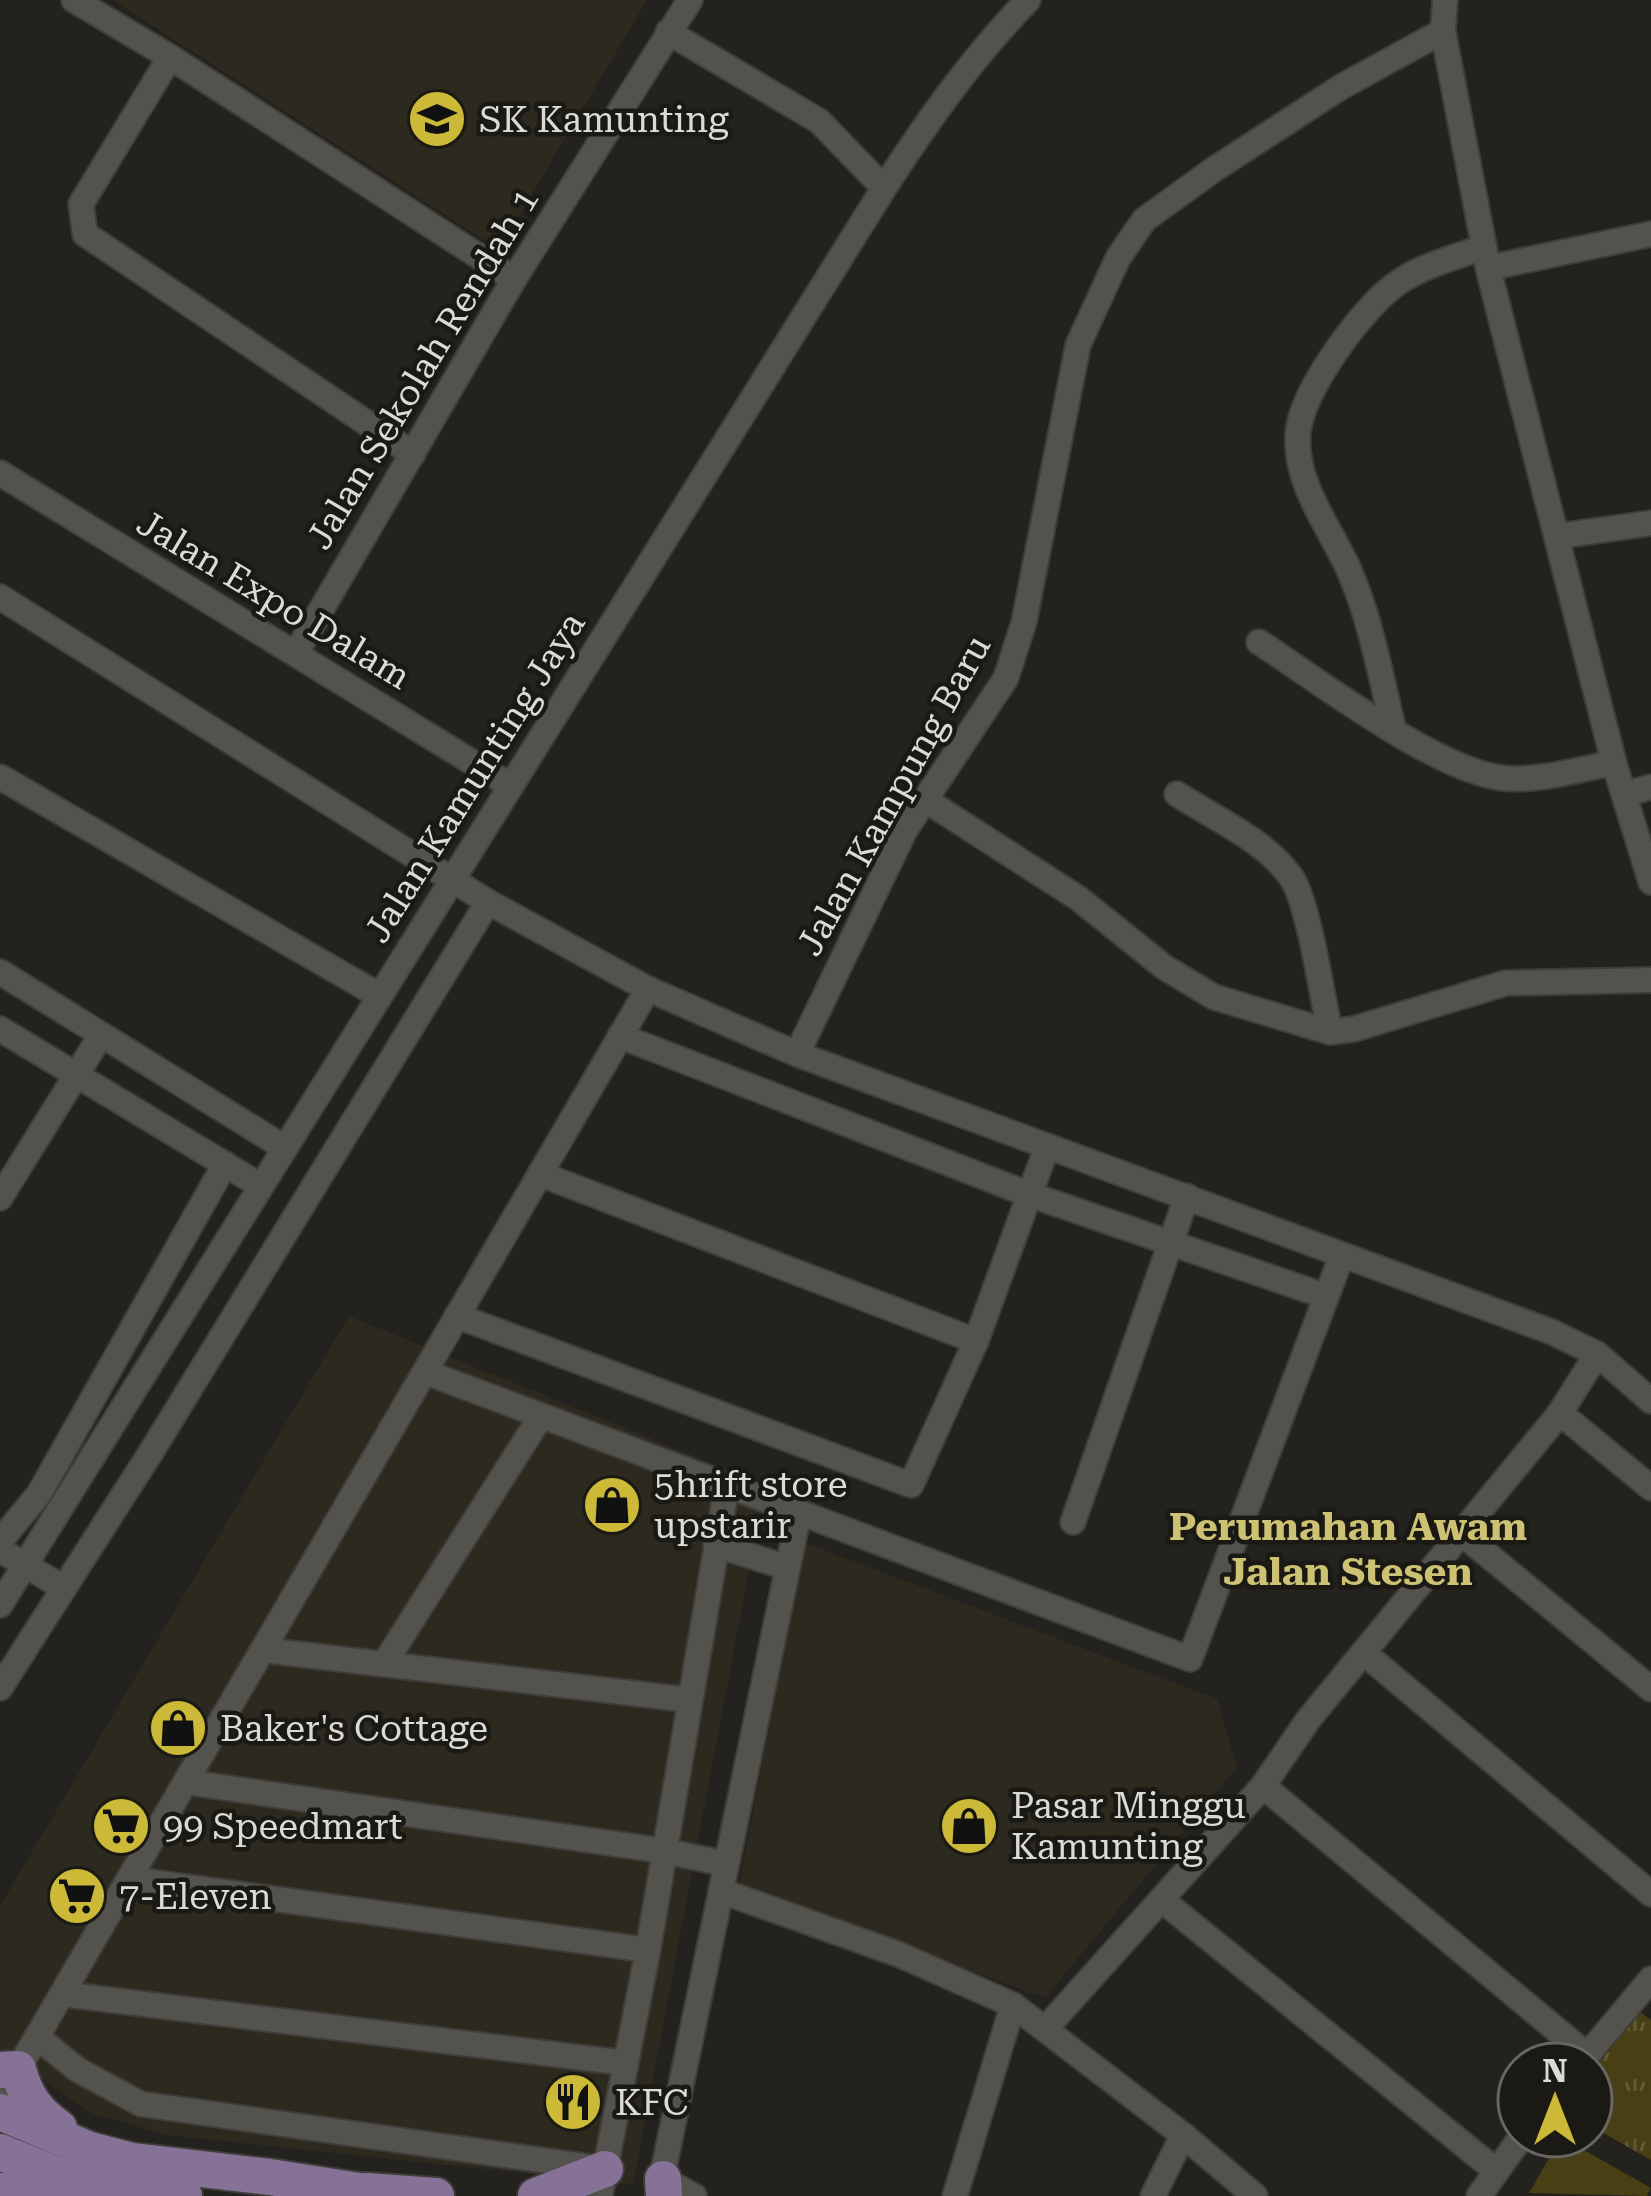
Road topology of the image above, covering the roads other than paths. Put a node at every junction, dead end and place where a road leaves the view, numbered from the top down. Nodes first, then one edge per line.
1 (74, 0) edge
2 (690, 0) edge
3 (1028, 0) edge
4 (1445, 0) edge
5 (1443, 31) junction
6 (668, 32) junction
7 (170, 57) junction
8 (884, 188) junction
9 (1651, 234) edge
10 (1486, 257) junction
11 (514, 279) junction
12 (413, 454) junction
13 (0, 473) edge
14 (1651, 523) edge
15 (1558, 536) junction
16 (0, 597) edge
17 (1259, 642) dead end
18 (296, 653) junction
19 (1394, 730) junction
20 (1614, 763) junction
21 (0, 777) edge
22 (511, 786) junction
23 (1651, 787) edge
24 (1178, 794) dead end
25 (1626, 794) junction
26 (924, 799) junction
27 (453, 879) junction
28 (1651, 882) edge
29 (488, 902) junction
30 (0, 972) edge
31 (1651, 980) edge
32 (648, 989) junction
33 (380, 996) junction
34 (0, 1029) edge
35 (1330, 1032) junction
36 (101, 1035) junction
37 (620, 1036) junction
38 (797, 1054) junction
39 (76, 1075) junction
40 (1047, 1147) junction
41 (285, 1148) junction
42 (225, 1164) junction
43 (540, 1174) junction
44 (261, 1186) junction
45 (1028, 1194) junction
46 (1187, 1196) junction
47 (0, 1198) edge
48 (1170, 1242) junction
49 (1342, 1255) junction
50 (1325, 1296) junction
51 (457, 1316) junction
52 (976, 1341) junction
53 (1598, 1354) junction
54 (424, 1372) junction
55 (1651, 1401) edge
56 (1560, 1413) junction
57 (541, 1416) junction
58 (727, 1486) junction
59 (1651, 1488) edge
60 (799, 1513) junction
61 (1073, 1522) dead end
62 (1462, 1533) junction
63 (0, 1540) edge
64 (716, 1545) junction
65 (0, 1550) edge
66 (25, 1565) junction
67 (786, 1567) junction
68 (64, 1588) junction
69 (0, 1605) edge
70 (263, 1650) junction
71 (1364, 1653) junction
72 (383, 1664) junction
73 (0, 1688) edge
74 (1651, 1689) edge
75 (690, 1700) junction
76 (186, 1782) junction
77 (1263, 1786) junction
78 (665, 1851) junction
79 (726, 1864) junction
80 (129, 1879) junction
81 (721, 1891) junction
82 (1651, 1894) edge
83 (1163, 1901) junction
84 (648, 1950) junction
85 (1651, 1978) edge
86 (62, 1994) junction
87 (1013, 2005) junction
88 (1046, 2028) junction
89 (37, 2037) junction
90 (1561, 2040) edge
91 (1600, 2040) edge
92 (626, 2063) junction
93 (6, 2080) edge
94 (0, 2112) edge
95 (1184, 2135) junction
96 (90, 2150) junction
97 (0, 2152) edge
98 (1504, 2160) edge
99 (1496, 2170) junction
100 (602, 2182) edge
101 (346, 2189) junction
102 (147, 2190) junction
103 (0, 2192) edge
104 (670, 2192) edge
105 (64, 2196) edge
106 (106, 2196) edge
107 (184, 2196) edge
108 (391, 2196) edge
109 (436, 2196) edge
110 (536, 2196) edge
111 (956, 2196) edge
112 (1154, 2196) edge
113 (1255, 2196) edge
114 (1479, 2196) edge

1 - 7 street
2 - 6 street, Jalan Sekolah Rendah 1
3 - 8 street, Jalan Kamunting Jaya
4 - 5 street
5 - 10 street
5 - 26 street, Jalan Kampung Baru
6 - 8 street
6 - 11 street, Jalan Sekolah Rendah 1
7 - 11 street
7 - 12 street
8 - 22 street, Jalan Kamunting Jaya
9 - 10 street
10 - 15 street
10 - 19 street
11 - 12 street, Jalan Sekolah Rendah 1
12 - 18 street, Jalan Sekolah Rendah 1
13 - 18 street, Jalan Expo Dalam
14 - 15 street
15 - 20 street
16 - 27 street
17 - 19 street
18 - 22 street, Jalan Expo Dalam
19 - 20 street
20 - 25 street
21 - 33 street
22 - 27 street, Jalan Kamunting Jaya
23 - 25 street
24 - 35 street
25 - 28 street
26 - 35 street
26 - 38 street, Jalan Kampung Baru
27 - 29 street
27 - 33 street, Jalan Kamunting Jaya
29 - 32 street
29 - 68 street
30 - 36 street
31 - 35 street
32 - 37 street
32 - 38 street
33 - 41 street, Jalan Kamunting Jaya
34 - 39 street
36 - 39 street
36 - 41 street
37 - 43 street
37 - 45 street
38 - 40 street
39 - 42 street
39 - 47 street
40 - 45 street
40 - 46 street
41 - 44 street, Jalan Kamunting Jaya
42 - 44 street
42 - 63 street
43 - 51 street
43 - 52 street
44 - 66 street, Jalan Kamunting Jaya
45 - 48 street
45 - 52 street
46 - 48 street
46 - 49 street
48 - 50 street
48 - 61 street
49 - 50 street
49 - 53 street
50 - 60 street
51 - 52 street
51 - 54 street
53 - 55 street
53 - 56 street
54 - 57 street
54 - 70 street
56 - 59 street
56 - 62 street
57 - 58 street
57 - 72 street
58 - 60 street
58 - 64 street
60 - 67 street
62 - 71 street
62 - 74 street
64 - 67 street
64 - 75 street
65 - 66 street
66 - 68 street
66 - 69 street, Jalan Kamunting Jaya
67 - 79 street
68 - 73 street
70 - 72 street
70 - 76 street
71 - 77 street
71 - 82 street
72 - 75 street
75 - 78 street
76 - 78 street
76 - 80 street
77 - 83 street
77 - 90 street
78 - 79 street
78 - 84 street
79 - 81 street
80 - 84 street
80 - 86 street
81 - 87 street
81 - 104 street
83 - 88 street
83 - 99 street
84 - 92 street
85 - 91 street
86 - 89 street
86 - 92 street
87 - 88 street
87 - 111 street
88 - 95 street
89 - 93 street
89 - 100 street
92 - 100 street
93 - 96 main road
94 - 96 main road
95 - 112 street
95 - 113 street
96 - 101 main road
97 - 102 main road
98 - 99 street
99 - 114 street
100 - 110 main road
101 - 108 main road
101 - 109 main road
102 - 106 main road
102 - 107 main road
103 - 105 main road

